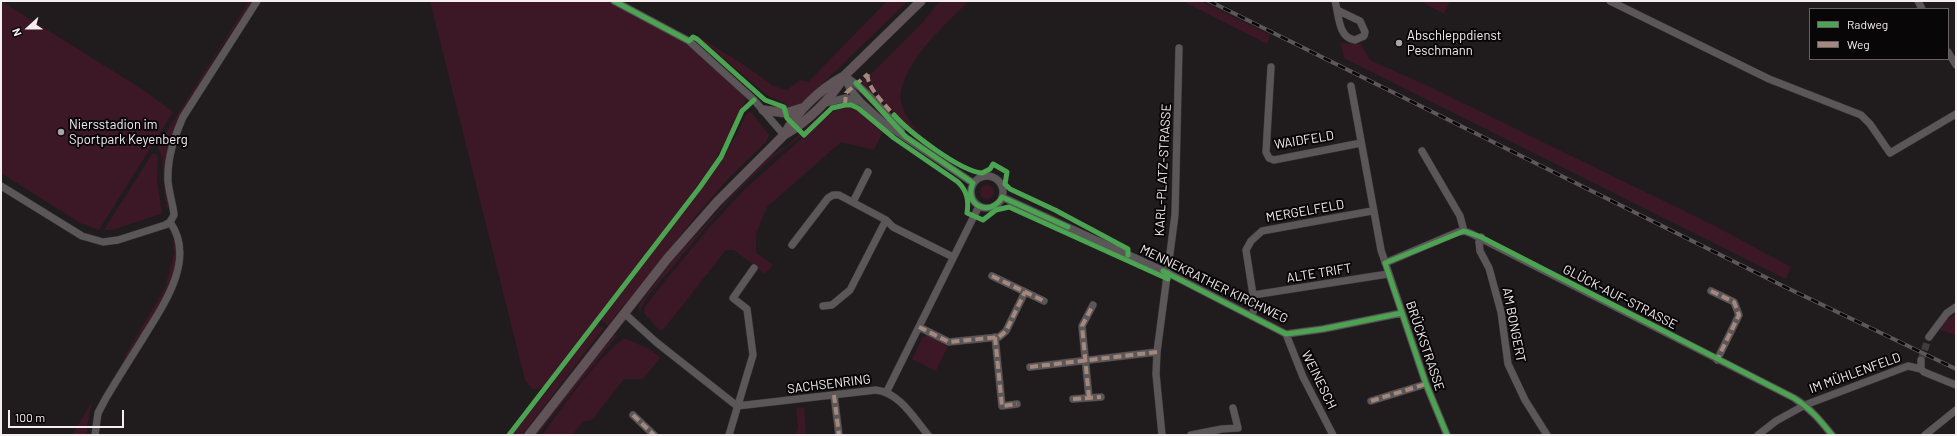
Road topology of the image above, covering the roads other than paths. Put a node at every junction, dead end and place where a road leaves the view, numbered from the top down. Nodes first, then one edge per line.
1 (257, 1) edge
2 (614, 1) edge
3 (921, 1) edge
4 (1335, 1) edge
5 (1610, 1) edge
6 (1337, 10) junction
7 (1180, 48) dead end
8 (1270, 67) dead end
9 (844, 76) junction
10 (1351, 86) dead end
11 (861, 102) junction
12 (822, 104) junction
13 (806, 107) junction
14 (763, 110) junction
15 (1956, 114) edge
16 (784, 135) junction
17 (906, 137) junction
18 (1362, 143) junction
19 (1422, 151) dead end
20 (868, 172) dead end
21 (973, 183) junction
22 (1, 186) edge
23 (1002, 197) junction
24 (853, 202) junction
25 (979, 206) junction
26 (1372, 211) junction
27 (886, 220) junction
28 (170, 222) junction
29 (1464, 231) junction
30 (1481, 237) junction
31 (792, 245) dead end
32 (953, 257) junction
33 (1385, 263) junction
34 (754, 268) dead end
35 (1168, 273) junction
36 (1388, 274) junction
37 (992, 276) dead end
38 (1711, 291) dead end
39 (1025, 292) junction
40 (1253, 295) junction
41 (1044, 301) dead end
42 (1093, 305) dead end
43 (823, 306) dead end
44 (1956, 307) edge
45 (624, 313) junction
46 (1402, 313) junction
47 (1252, 316) junction
48 (918, 327) junction
49 (1286, 334) junction
50 (995, 337) junction
51 (1929, 337) tunnel mouth
52 (1157, 352) junction
53 (1086, 360) junction
54 (1717, 360) junction
55 (1921, 360) tunnel mouth
56 (1030, 367) dead end
57 (1921, 369) junction
58 (1426, 384) junction
59 (1956, 385) edge
60 (887, 391) junction
61 (834, 395) junction
62 (1101, 397) dead end
63 (1089, 398) junction
64 (1073, 399) dead end
65 (1371, 401) dead end
66 (1017, 404) dead end
67 (1805, 405) junction
68 (737, 406) junction
69 (1233, 408) dead end
70 (1956, 410) edge
71 (633, 415) dead end
72 (95, 435) edge
73 (529, 435) edge
74 (654, 435) edge
75 (729, 435) edge
76 (839, 435) edge
77 (928, 435) edge
78 (1162, 435) edge
79 (1191, 435) edge
80 (1333, 435) edge
81 (1447, 435) edge
82 (1547, 435) edge
83 (1758, 435) edge
84 (1832, 435) edge
85 (1925, 435) edge

1 - 28 street
2 - 14 street
3 - 9 main road
4 - 6 street
5 - 15 street
6 - 6 street
7 - 35 street, KARL-PLATZ-STRASSE
8 - 18 street, WAIDFELD
9 - 11 street
9 - 12 main road
9 - 13 main road
9 - 17 street
10 - 18 street, BRÜCKSTRASSE
11 - 12 street
11 - 17 street
12 - 16 main road
13 - 14 main road
13 - 16 main road
14 - 16 street
16 - 45 main road
17 - 21 street
18 - 26 street, BRÜCKSTRASSE
19 - 29 street
20 - 24 street
21 - 23 street
21 - 25 street
22 - 28 street
23 - 25 street
23 - 35 street, MENNEKRATHER KIRCHWEG
24 - 27 street
24 - 31 street
25 - 32 street, SACHSENRING
26 - 33 street, BRÜCKSTRASSE
26 - 40 street, MERGELFELD
27 - 32 street
27 - 43 street
28 - 72 street
29 - 30 street, GLÜCK-AUF-STRASSE
29 - 33 street
30 - 54 street, GLÜCK-AUF-STRASSE
30 - 82 street, AM BONGERT
32 - 48 street, SACHSENRING
33 - 36 street, BRÜCKSTRASSE
34 - 68 street
35 - 47 street, MENNEKRATHER KIRCHWEG
35 - 52 street, KARL-PLATZ-STRASSE
36 - 40 street, ALTE TRIFT
36 - 46 street, BRÜCKSTRASSE
37 - 39 street
38 - 54 street
39 - 41 street
39 - 50 street
40 - 47 street, MERGELFELD
42 - 53 street
44 - 51 street
45 - 68 street
45 - 73 main road
46 - 49 street, MENNEKRATHER KIRCHWEG
46 - 58 street, BRÜCKSTRASSE
47 - 49 street, MENNEKRATHER KIRCHWEG
48 - 50 street
48 - 60 street, SACHSENRING
49 - 80 street, WEINESCH
50 - 66 street
52 - 53 street
52 - 78 street, KARL-PLATZ-STRASSE
53 - 56 street
53 - 63 street
54 - 67 street, GLÜCK-AUF-STRASSE
55 - 57 street
57 - 59 street
57 - 67 street, IM MÜHLENFELD
58 - 65 street, BRÜCKSTRASSE
58 - 81 street, BRÜCKSTRASSE
60 - 61 street, SACHSENRING
60 - 77 street
61 - 68 street, SACHSENRING
61 - 76 street
62 - 63 street
63 - 64 street
67 - 83 street, IM MÜHLENFELD
67 - 84 street, GLÜCK-AUF-STRASSE
68 - 75 street
69 - 79 street
70 - 85 street
71 - 74 street

